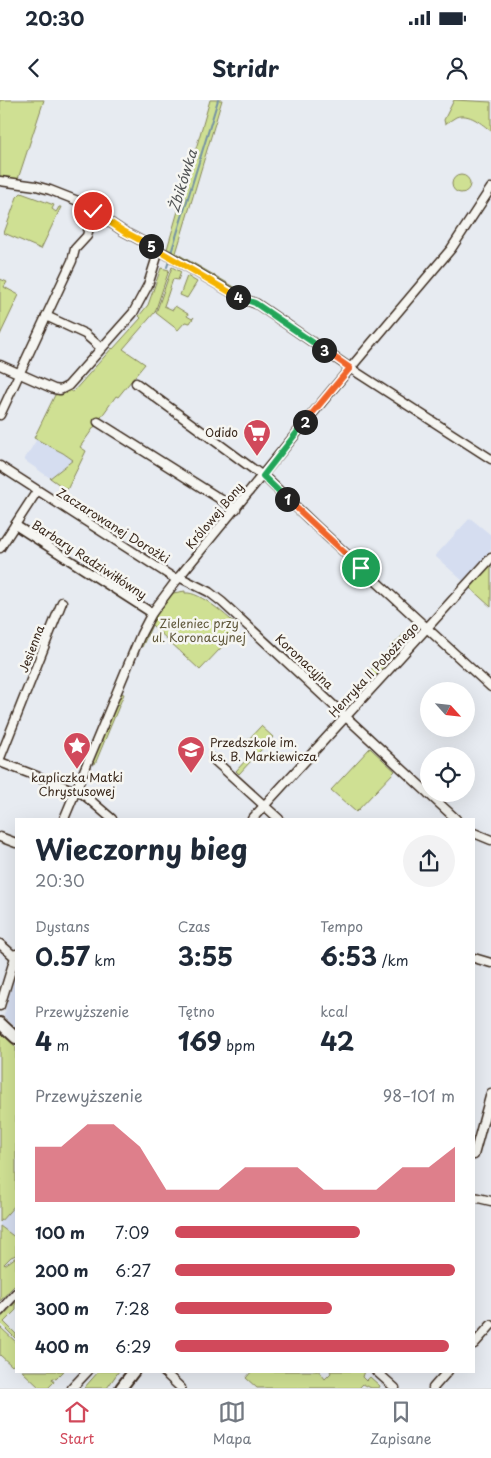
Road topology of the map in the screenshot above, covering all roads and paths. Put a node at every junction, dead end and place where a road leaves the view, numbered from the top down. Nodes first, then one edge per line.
1 (0, 181) edge
2 (491, 188) edge
3 (93, 211) junction
4 (163, 252) junction
5 (46, 316) junction
6 (102, 348) junction
7 (0, 366) edge
8 (350, 368) junction
9 (19, 374) junction
10 (136, 383) dead end
11 (0, 415) edge
12 (98, 422) dead end
13 (491, 459) edge
14 (0, 466) edge
15 (263, 476) junction
16 (37, 491) junction
17 (236, 509) junction
18 (15, 525) junction
19 (0, 548) edge
20 (491, 558) edge
21 (178, 579) junction
22 (62, 602) dead end
23 (152, 613) junction
24 (427, 629) junction
25 (491, 687) edge
26 (346, 716) junction
27 (0, 758) edge
28 (213, 759) dead end
29 (0, 762) edge
30 (420, 786) edge
31 (76, 791) junction
32 (438, 802) edge
33 (264, 806) junction
34 (64, 818) edge
35 (111, 818) edge
36 (253, 818) edge
37 (278, 818) edge
38 (455, 818) edge
39 (475, 833) edge
40 (0, 837) edge
41 (491, 840) edge
42 (15, 843) edge
43 (0, 944) edge
44 (15, 955) edge
45 (475, 958) edge
46 (15, 959) edge
47 (491, 963) edge
48 (0, 1006) edge
49 (0, 1023) edge
50 (15, 1037) edge
51 (491, 1093) edge
52 (476, 1140) edge
53 (475, 1197) edge
54 (491, 1201) edge
55 (15, 1294) edge
56 (0, 1311) edge
57 (491, 1325) edge
58 (475, 1343) edge
59 (86, 1373) edge
60 (132, 1373) edge
61 (165, 1373) edge
62 (378, 1373) edge
63 (446, 1373) edge
64 (72, 1388) edge
65 (121, 1388) edge
66 (181, 1388) edge
67 (394, 1388) edge
68 (433, 1388) edge

1 - 3 street
2 - 8 street, Królowej Bony
3 - 4 street
3 - 5 street
4 - 6 street
4 - 8 street
5 - 6 street
5 - 9 street
6 - 9 street
7 - 9 street
8 - 13 street
8 - 15 street, Królowej Bony
9 - 11 street
10 - 15 street
12 - 17 street
14 - 16 street, Zaczarowanej Dorożki
15 - 17 street, Królowej Bony
15 - 24 street
16 - 18 street
16 - 21 street, Zaczarowanej Dorożki
17 - 21 street, Królowej Bony
18 - 19 street
18 - 23 street, Barbary Radziwiłłówny
20 - 24 street, Henryka II Pobożnego
21 - 23 street, Królowej Bony
21 - 26 street, Koronacyjna
22 - 27 street, Jesienna
23 - 31 street, Królowej Bony
24 - 25 street
24 - 26 street, Henryka II Pobożnego
26 - 30 street, Koronacyjna
26 - 33 street, Henryka II Pobożnego
28 - 33 street
29 - 31 street
31 - 34 street, Królowej Bony
31 - 35 street
32 - 38 street, Koronacyjna
33 - 36 street, Henryka II Pobożnego
33 - 37 street
39 - 41 street
40 - 42 street
43 - 44 street
45 - 47 street
46 - 48 street
49 - 50 street
51 - 52 street
53 - 54 street
55 - 56 street
57 - 58 street
59 - 64 street
60 - 65 street
61 - 66 street
62 - 67 street
63 - 68 street

